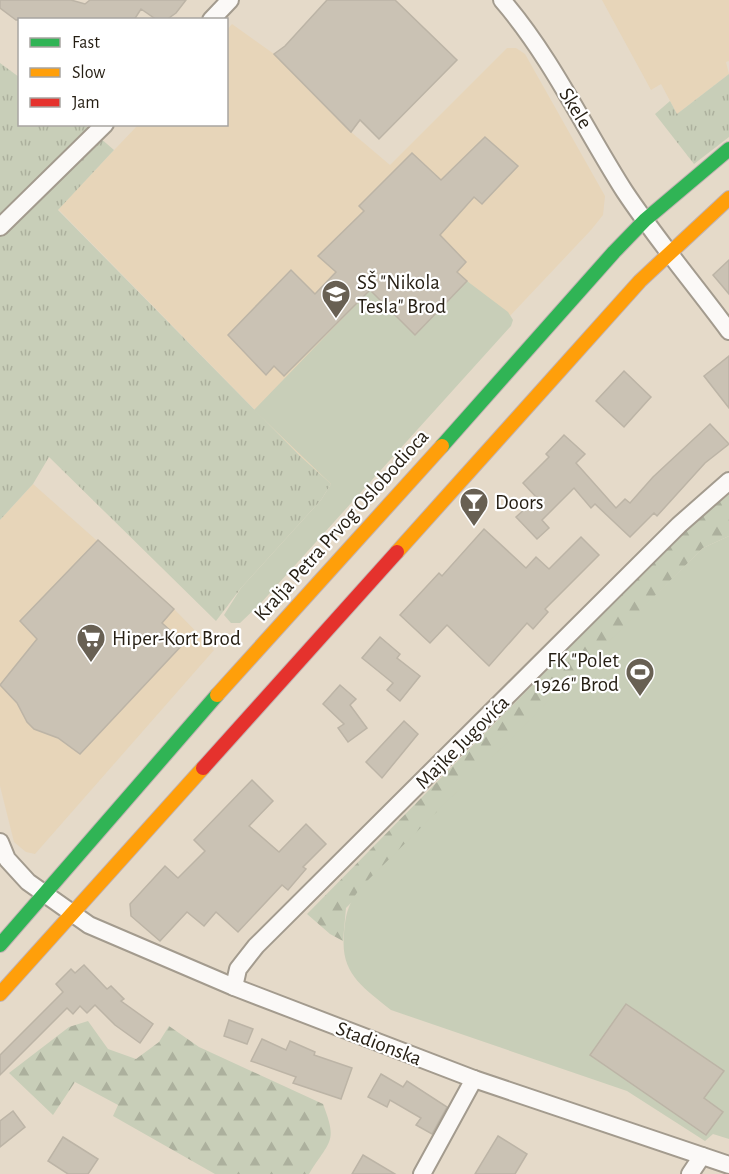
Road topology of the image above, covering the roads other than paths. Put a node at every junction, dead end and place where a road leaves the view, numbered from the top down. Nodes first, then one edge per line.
1 (230, 0) edge
2 (502, 0) edge
3 (213, 18) edge
4 (103, 126) edge
5 (729, 150) edge
6 (729, 198) edge
7 (645, 220) junction
8 (0, 227) edge
9 (670, 252) junction
10 (729, 331) edge
11 (729, 482) edge
12 (0, 842) edge
13 (42, 894) junction
14 (72, 914) junction
15 (0, 945) edge
16 (234, 987) junction
17 (0, 994) edge
18 (474, 1079) junction
19 (702, 1156) junction
20 (729, 1165) edge
21 (422, 1174) edge
22 (690, 1174) edge

1 - 3 street
2 - 7 street, Skele
4 - 8 street
5 - 7 main road, Kralja Petra Prvog Oslobodioca
6 - 9 main road
7 - 9 street, Skele
7 - 13 main road, Kralja Petra Prvog Oslobodioca
9 - 10 street, Skele
9 - 14 main road
11 - 16 street, Majke Jugovića
12 - 13 street, Stadionska
13 - 14 street, Stadionska
13 - 15 main road, Kralja Petra Prvog Oslobodioca
14 - 16 street, Stadionska
14 - 17 main road
16 - 18 street, Stadionska
18 - 19 street, Stadionska
18 - 21 street
19 - 20 street, Stadionska
19 - 22 street

